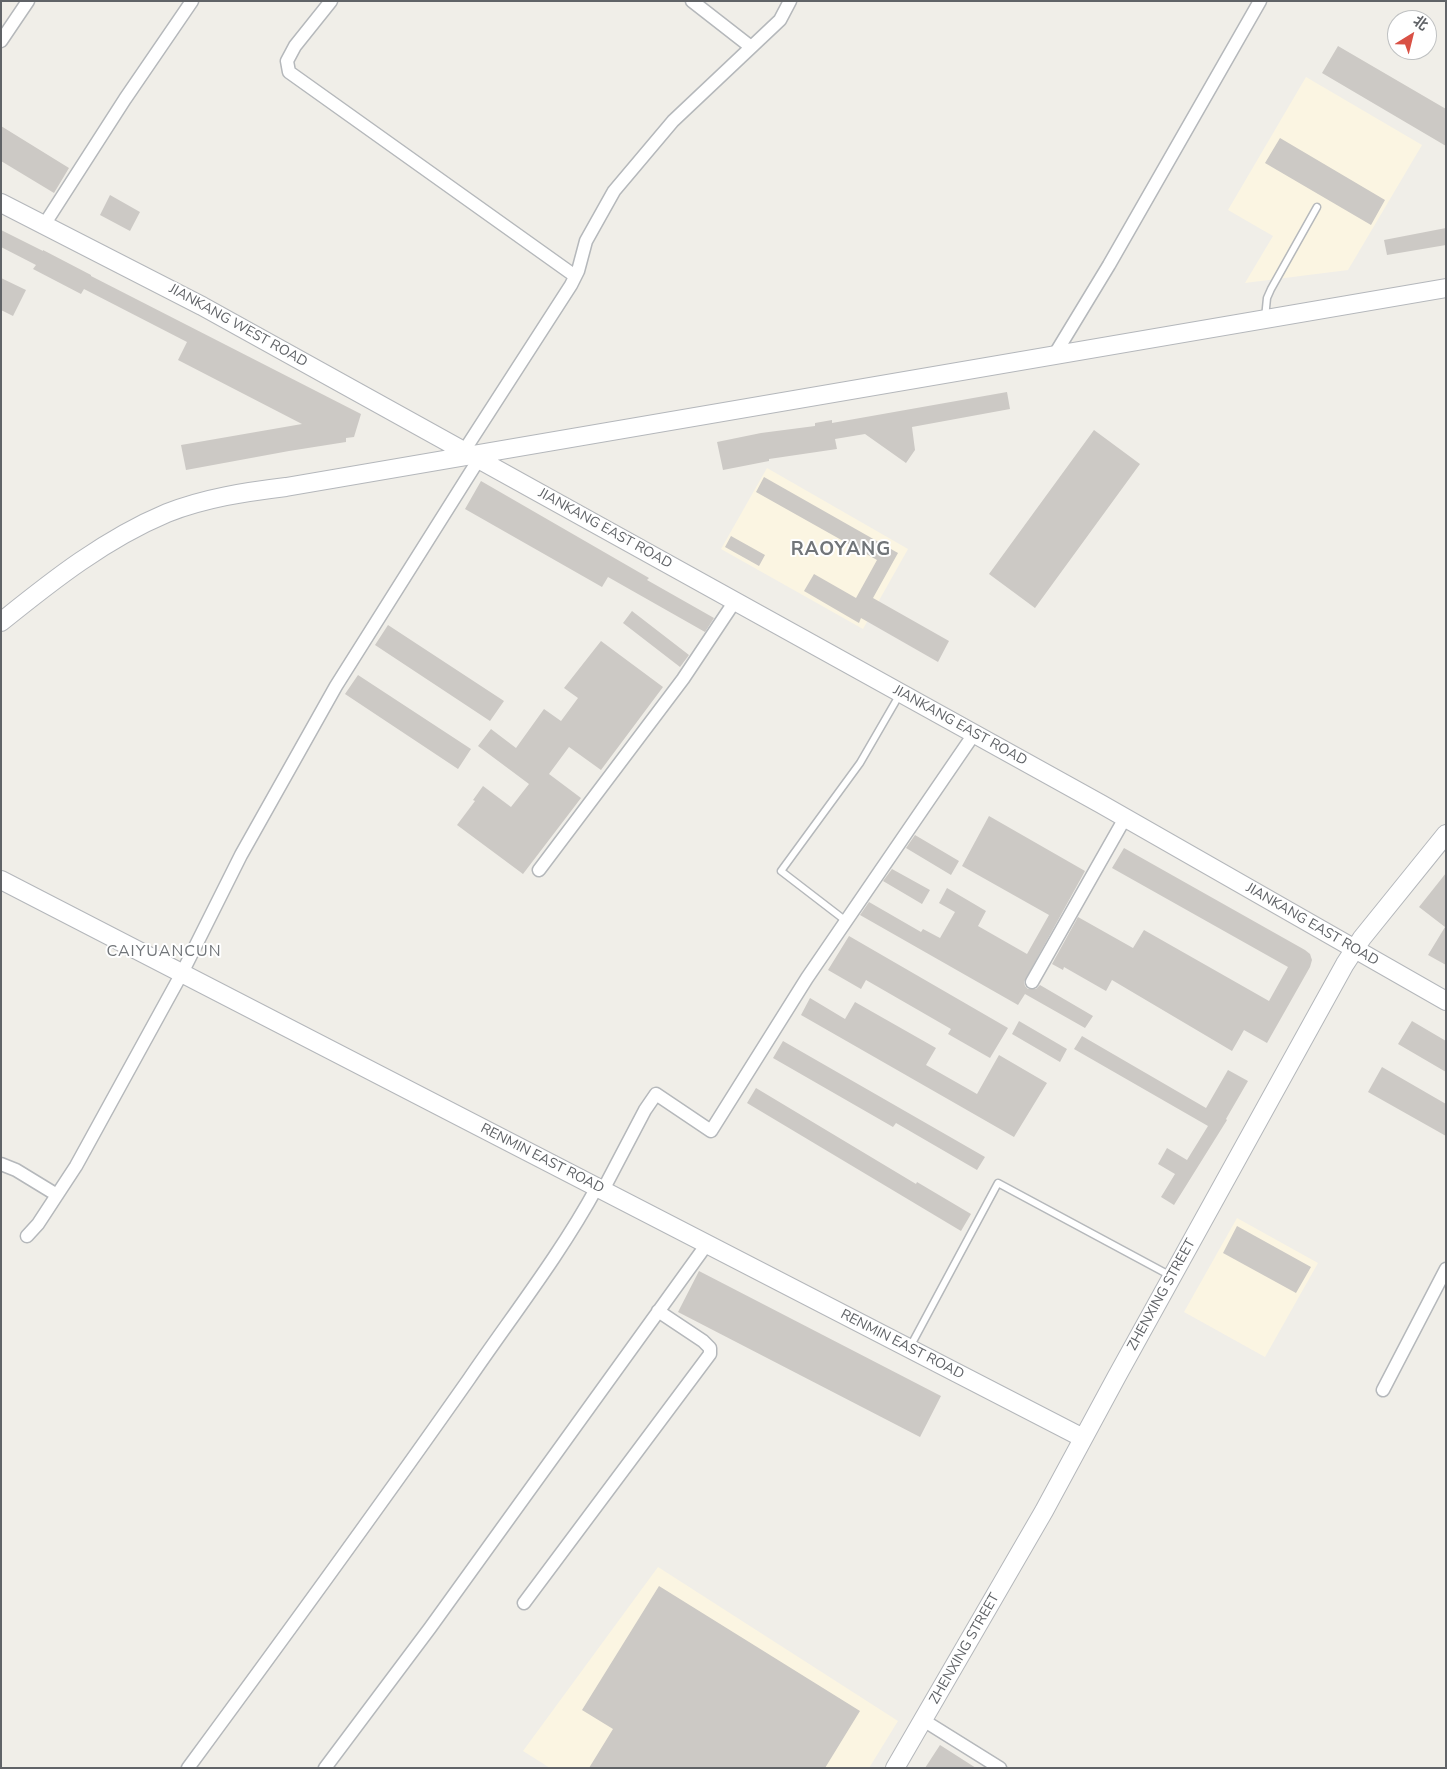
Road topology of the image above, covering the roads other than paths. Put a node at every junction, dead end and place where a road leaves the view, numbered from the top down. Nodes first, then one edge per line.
1 (28, 1) edge
2 (332, 1) edge
3 (692, 1) edge
4 (790, 1) edge
5 (1260, 1) edge
6 (190, 2) edge
7 (1, 41) edge
8 (751, 47) junction
9 (1, 203) edge
10 (1317, 207) dead end
11 (44, 225) junction
12 (575, 276) junction
13 (1446, 288) edge
14 (1265, 319) junction
15 (1055, 354) junction
16 (472, 455) junction
17 (735, 601) junction
18 (1, 622) edge
19 (900, 693) junction
20 (974, 734) junction
21 (1125, 818) junction
22 (1446, 834) edge
23 (539, 870) dead end
24 (1, 880) edge
25 (846, 920) junction
26 (1355, 949) junction
27 (182, 973) junction
28 (1032, 982) dead end
29 (1446, 1001) edge
30 (1, 1164) edge
31 (600, 1189) junction
32 (57, 1195) junction
33 (27, 1236) dead end
34 (707, 1244) junction
35 (1446, 1269) edge
36 (1172, 1277) junction
37 (658, 1312) junction
38 (909, 1348) junction
39 (1383, 1390) dead end
40 (1083, 1438) junction
41 (524, 1603) dead end
42 (923, 1720) junction
43 (188, 1768) edge
44 (325, 1768) edge
45 (895, 1768) edge
46 (1000, 1768) edge

1 - 7 street
2 - 12 street
3 - 8 street
4 - 8 street
5 - 15 street
6 - 11 street
8 - 12 street
9 - 11 street, JIANKANG WEST ROAD
10 - 14 lane
11 - 16 street, JIANKANG WEST ROAD
12 - 16 street
13 - 14 street
14 - 15 street
15 - 16 street
16 - 17 street, JIANKANG EAST ROAD
16 - 18 street
16 - 27 street
17 - 19 street, JIANKANG EAST ROAD
17 - 23 street
19 - 20 street, JIANKANG EAST ROAD
19 - 25 lane
20 - 21 street, JIANKANG EAST ROAD
20 - 25 street
21 - 26 street, JIANKANG EAST ROAD
21 - 28 street
22 - 26 street, ZHENXING STREET
24 - 27 street, RENMIN EAST ROAD
25 - 31 street
26 - 29 street, JIANKANG EAST ROAD
26 - 36 street, ZHENXING STREET
27 - 31 street, RENMIN EAST ROAD
27 - 32 street
30 - 32 street
31 - 34 street, RENMIN EAST ROAD
31 - 43 street
32 - 33 street
34 - 37 street
34 - 38 street, RENMIN EAST ROAD
35 - 39 street
36 - 38 lane
36 - 40 street, ZHENXING STREET
37 - 41 street
37 - 44 street
38 - 40 street, RENMIN EAST ROAD
40 - 42 street, ZHENXING STREET
42 - 45 street, ZHENXING STREET
42 - 46 street

